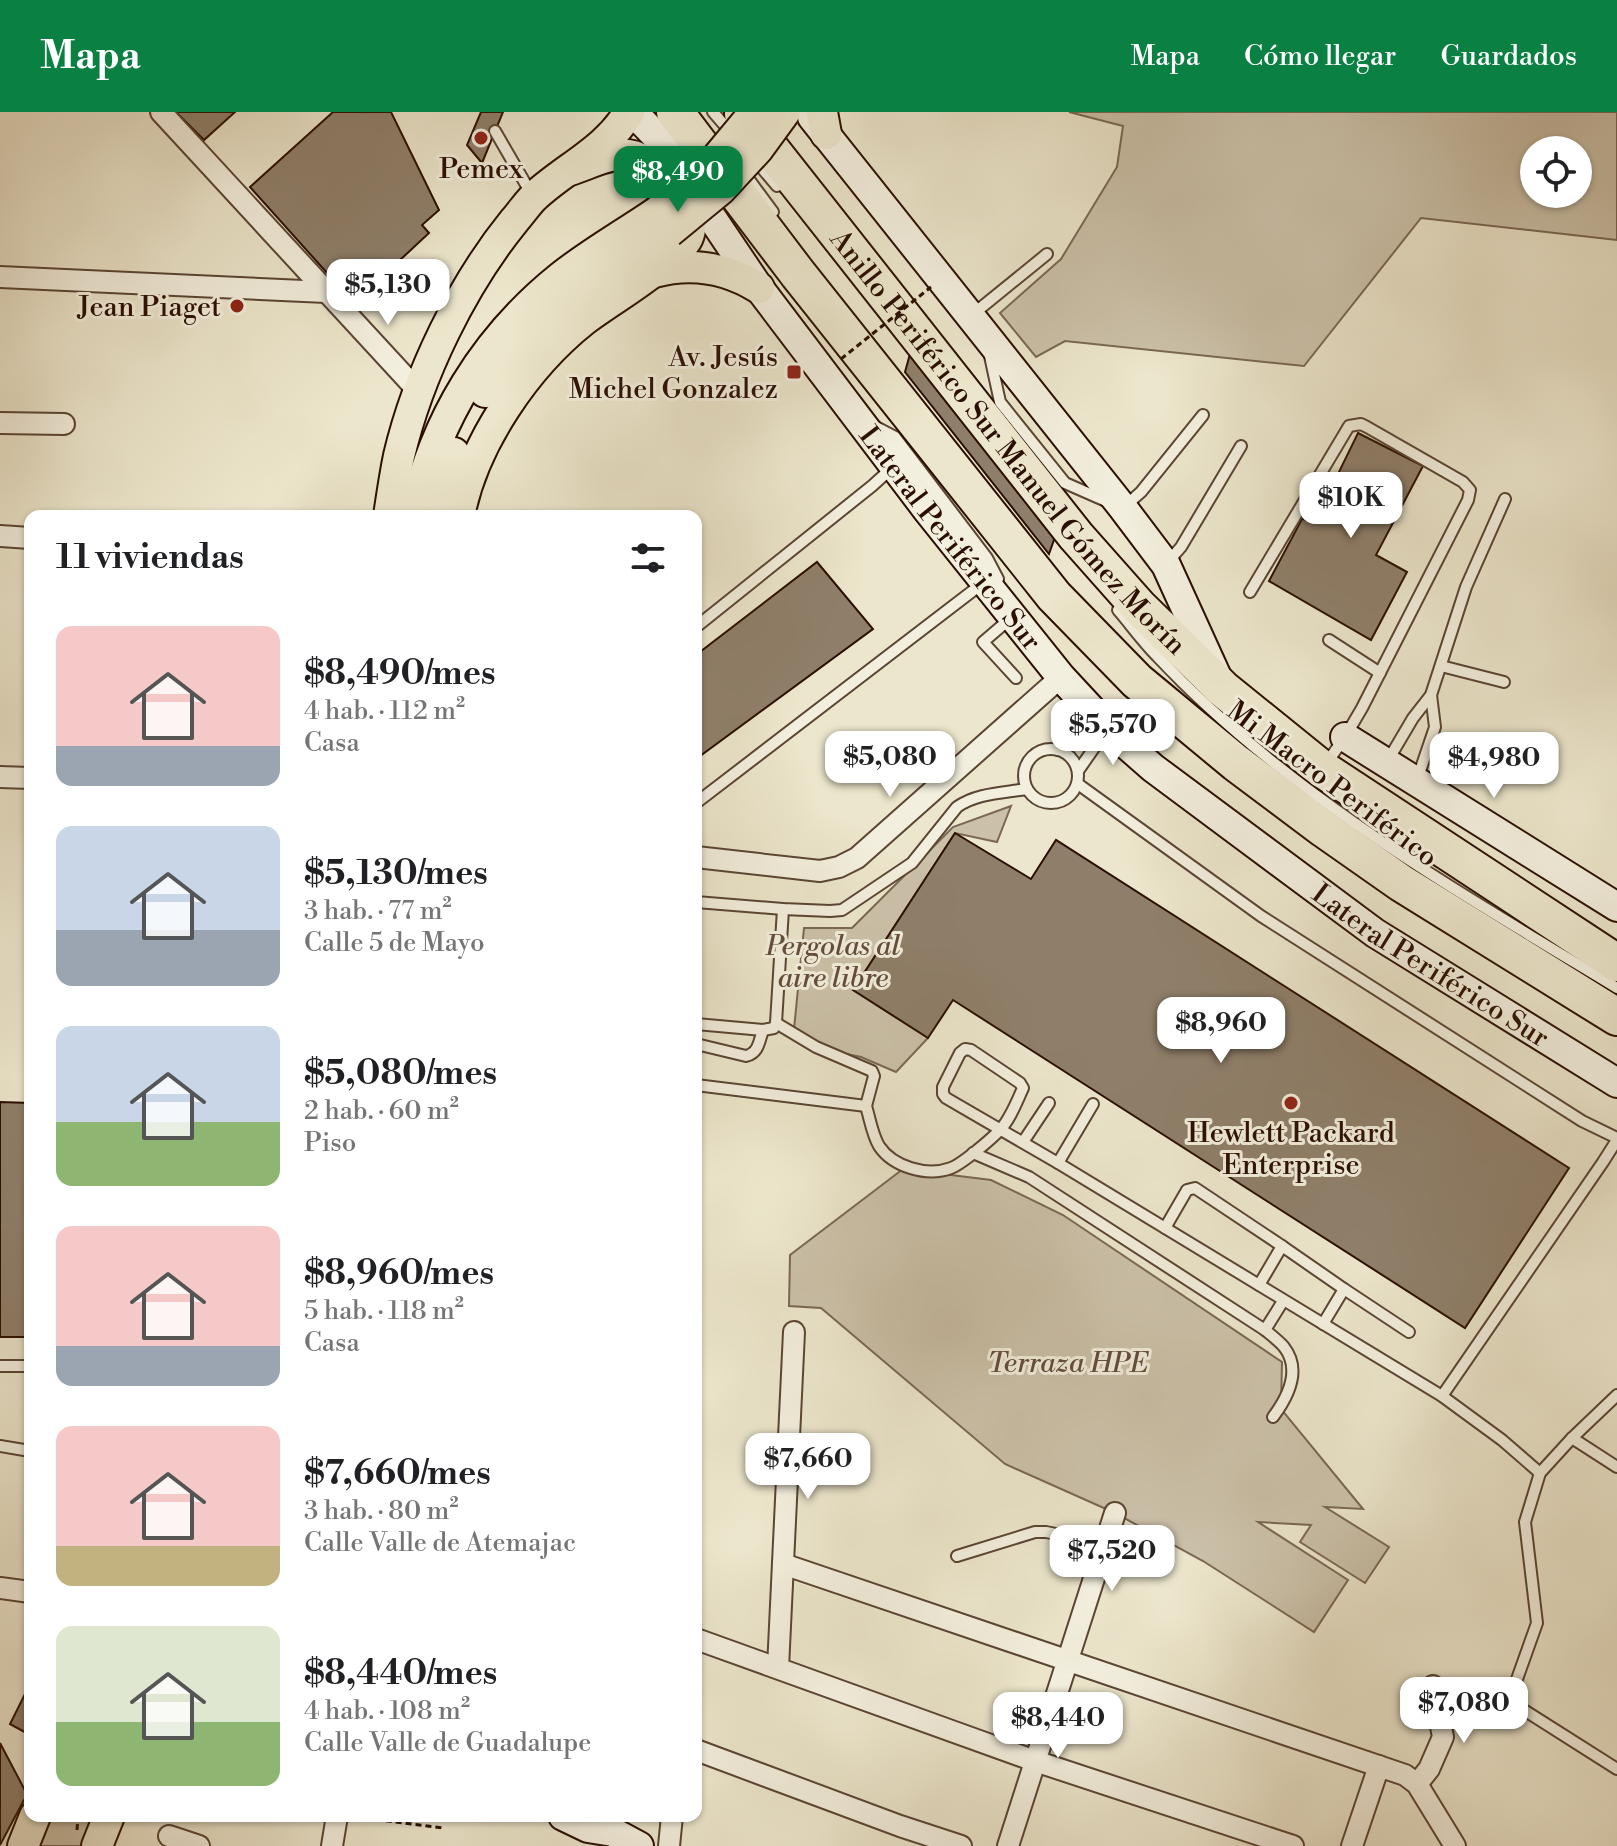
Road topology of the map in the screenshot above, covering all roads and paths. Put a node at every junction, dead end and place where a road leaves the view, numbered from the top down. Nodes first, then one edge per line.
1 (161, 112) edge
2 (631, 112) edge
3 (675, 112) edge
4 (713, 112) edge
5 (742, 112) edge
6 (755, 112) edge
7 (785, 112) edge
8 (819, 119) edge
9 (495, 131) dead end
10 (715, 136) dead end
11 (570, 170) junction
12 (534, 198) junction
13 (788, 198) dead end
14 (778, 220) dead end
15 (663, 222) junction
16 (1047, 254) dead end
17 (654, 272) junction
18 (0, 277) edge
19 (931, 287) dead end
20 (759, 288) junction
21 (326, 292) junction
22 (978, 325) junction
23 (841, 359) dead end
24 (419, 392) junction
25 (1203, 415) dead end
26 (858, 418) junction
27 (0, 423) edge
28 (64, 424) dead end
29 (1241, 446) dead end
30 (894, 466) junction
31 (1505, 499) dead end
32 (1123, 508) junction
33 (390, 510) edge
34 (416, 510) edge
35 (437, 510) edge
36 (461, 510) edge
37 (0, 536) edge
38 (24, 538) edge
39 (1166, 565) junction
40 (985, 582) junction
41 (1250, 592) dead end
42 (1106, 595) dead end
43 (702, 622) edge
44 (1019, 624) junction
45 (1329, 640) dead end
46 (1441, 666) junction
47 (1380, 673) junction
48 (1061, 677) junction
49 (1016, 678) dead end
50 (1504, 682) dead end
51 (1431, 695) junction
52 (1208, 698) junction
53 (1089, 707) junction
54 (1112, 732) junction
55 (1345, 737) junction
56 (1058, 750) junction
57 (1386, 763) junction
58 (1322, 769) junction
59 (1078, 771) junction
60 (0, 777) edge
61 (24, 778) edge
62 (1416, 782) junction
63 (1078, 784) junction
64 (1026, 789) junction
65 (702, 798) edge
66 (702, 858) edge
67 (702, 902) edge
68 (1617, 907) edge
69 (783, 909) junction
70 (1609, 955) edge
71 (1564, 985) junction
72 (1617, 988) edge
73 (1617, 1000) edge
74 (1617, 1017) edge
75 (776, 1023) junction
76 (702, 1025) edge
77 (1617, 1026) edge
78 (763, 1030) junction
79 (702, 1045) edge
80 (1617, 1083) edge
81 (702, 1086) edge
82 (1049, 1103) dead end
83 (1093, 1104) dead end
84 (866, 1106) junction
85 (1001, 1129) junction
86 (1617, 1139) edge
87 (1023, 1142) junction
88 (1617, 1152) edge
89 (973, 1153) junction
90 (1603, 1162) junction
91 (1058, 1163) junction
92 (1165, 1228) junction
93 (1282, 1246) junction
94 (1259, 1285) junction
95 (1344, 1289) junction
96 (1283, 1301) junction
97 (1323, 1324) junction
98 (1265, 1330) junction
99 (794, 1332) dead end
100 (1409, 1332) dead end
101 (0, 1366) edge
102 (24, 1366) edge
103 (1617, 1395) edge
104 (1442, 1396) junction
105 (1273, 1417) dead end
106 (1572, 1438) junction
107 (0, 1446) edge
108 (24, 1450) edge
109 (1617, 1467) edge
110 (1540, 1473) junction
111 (1115, 1513) dead end
112 (1105, 1544) junction
113 (957, 1556) dead end
114 (783, 1564) junction
115 (0, 1588) edge
116 (24, 1591) edge
117 (702, 1641) edge
118 (1067, 1660) junction
119 (778, 1668) junction
120 (1433, 1686) dead end
121 (702, 1752) edge
122 (1035, 1761) junction
123 (1379, 1766) junction
124 (1617, 1769) edge
125 (1417, 1784) junction
126 (33, 1822) edge
127 (107, 1822) edge
128 (336, 1822) edge
129 (396, 1822) edge
130 (671, 1822) edge
131 (443, 1828) dead end
132 (584, 1830) edge
133 (169, 1836) dead end
134 (23, 1846) edge
135 (97, 1846) edge
136 (199, 1846) edge
137 (332, 1846) edge
138 (639, 1846) edge
139 (669, 1846) edge
140 (961, 1846) edge
141 (1008, 1846) edge
142 (1293, 1846) edge
143 (1352, 1846) edge
144 (1455, 1846) edge

1 - 21 street
2 - 11 main road
2 - 20 street, Lateral Periférico Sur
3 - 71 highway, Anillo Periférico Sur Manuel Gómez Morín
4 - 13 lane
5 - 52 highway, Anillo Periférico Sur Manuel Gómez Morín
6 - 15 main road, bridge
7 - 15 main road, bridge
8 - 22 street
9 - 12 lane
10 - 14 lane
11 - 12 main road
11 - 17 main road
12 - 24 main road
15 - 34 main road
15 - 35 main road
16 - 22 lane
17 - 20 main road
17 - 36 main road
18 - 21 street
19 - 23 path, bridge
20 - 26 street, Lateral Periférico Sur
21 - 24 street
22 - 32 street
24 - 33 main road
25 - 32 lane
26 - 30 street, Lateral Periférico Sur
26 - 44 lane
27 - 28 street
29 - 39 lane
30 - 40 street, Lateral Periférico Sur
30 - 43 lane
31 - 46 lane
32 - 39 street
37 - 38 street
39 - 52 street
40 - 44 street, Lateral Periférico Sur
40 - 65 lane
41 - 47 lane
42 - 72 lane, Mi Macro Periférico
44 - 48 street, Lateral Periférico Sur
44 - 49 lane
45 - 47 lane
46 - 50 lane
46 - 51 lane
47 - 55 lane
48 - 53 street, Lateral Periférico Sur
48 - 66 street
51 - 57 lane
51 - 62 lane
52 - 58 highway, Anillo Periférico Sur Manuel Gómez Morín
52 - 73 lane, Mi Macro Periférico
53 - 54 street, Lateral Periférico Sur
53 - 56 lane
54 - 59 lane
54 - 80 street, Lateral Periférico Sur
55 - 57 street
55 - 58 lane
56 - 59 lane
56 - 64 lane
57 - 62 street
58 - 70 highway, Anillo Periférico Sur Manuel Gómez Morín
59 - 63 lane
60 - 61 street
62 - 68 street
63 - 64 lane
63 - 86 lane
64 - 69 lane
67 - 69 lane
69 - 75 lane
71 - 74 highway, Anillo Periférico Sur Manuel Gómez Morín
71 - 77 highway
75 - 78 lane
75 - 84 lane
76 - 78 lane
78 - 79 lane
81 - 84 lane
82 - 87 lane
83 - 91 lane
84 - 89 lane
85 - 85 lane
85 - 87 lane
85 - 89 lane
86 - 90 lane
87 - 91 lane
88 - 90 lane
89 - 98 lane
90 - 104 lane
91 - 92 lane
92 - 93 lane
92 - 94 lane
93 - 94 lane
93 - 95 lane
94 - 96 lane
95 - 97 lane
95 - 100 lane
96 - 97 lane
96 - 98 lane
97 - 104 lane
98 - 105 lane
99 - 114 street
101 - 102 lane
103 - 106 lane
104 - 110 lane
106 - 109 lane
106 - 110 lane
107 - 108 lane
110 - 124 lane
111 - 112 street
112 - 113 lane
112 - 118 street
114 - 118 street
114 - 119 street
115 - 116 street
117 - 119 street
118 - 122 street
118 - 123 street
119 - 122 street
120 - 125 street
121 - 140 street
122 - 141 street
122 - 142 street
123 - 125 street
123 - 143 street
125 - 144 street
126 - 134 main road
127 - 135 main road
128 - 137 street
129 - 131 path
130 - 139 street
132 - 138 street
133 - 136 street

